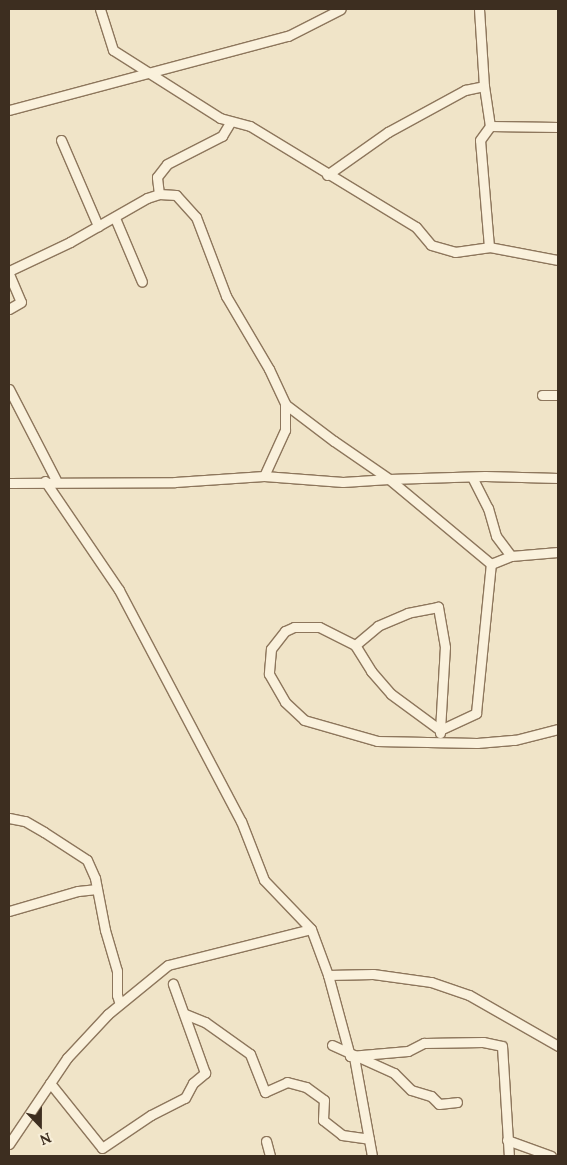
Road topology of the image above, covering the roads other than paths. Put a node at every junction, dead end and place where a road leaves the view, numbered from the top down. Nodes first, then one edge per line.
1 (100, 9) edge
2 (341, 9) edge
3 (479, 9) edge
4 (152, 74) junction
5 (484, 86) junction
6 (9, 110) edge
7 (231, 121) junction
8 (490, 126) junction
9 (558, 127) edge
10 (61, 140) dead end
11 (327, 175) junction
12 (159, 194) junction
13 (115, 218) junction
14 (98, 226) junction
15 (489, 247) junction
16 (558, 260) edge
17 (9, 272) edge
18 (142, 282) dead end
19 (9, 309) edge
20 (9, 389) edge
21 (542, 395) dead end
22 (558, 395) edge
23 (285, 404) junction
24 (264, 476) junction
25 (472, 477) junction
26 (558, 478) edge
27 (389, 479) junction
28 (56, 480) junction
29 (45, 481) junction
30 (9, 483) edge
31 (558, 552) edge
32 (511, 556) junction
33 (491, 564) junction
34 (355, 645) junction
35 (558, 729) edge
36 (440, 730) junction
37 (438, 743) junction
38 (9, 818) edge
39 (97, 889) junction
40 (9, 911) edge
41 (311, 929) junction
42 (328, 975) junction
43 (173, 984) dead end
44 (120, 1004) junction
45 (185, 1014) junction
46 (332, 1045) dead end
47 (558, 1046) edge
48 (352, 1056) junction
49 (50, 1083) junction
50 (457, 1102) dead end
51 (369, 1139) junction
52 (507, 1140) junction
53 (266, 1141) dead end
54 (9, 1144) edge
55 (270, 1156) edge
56 (372, 1156) edge
57 (509, 1156) edge
58 (551, 1156) edge

1 - 4 street
2 - 4 street
3 - 5 street
4 - 6 street
4 - 7 street
5 - 8 street
5 - 11 street
7 - 11 street
7 - 12 street
8 - 9 street
8 - 15 street
10 - 14 street
11 - 15 street
12 - 13 street
12 - 23 street
13 - 14 street
13 - 18 street
14 - 17 street
15 - 16 street
17 - 19 street
20 - 28 street
21 - 22 street
23 - 24 street
23 - 27 street
24 - 27 street
24 - 28 street
25 - 26 street
25 - 27 street
25 - 32 street
27 - 33 street
28 - 29 street
29 - 30 street
29 - 41 street
31 - 32 street
32 - 33 street
33 - 36 street
34 - 36 street
34 - 36 street
34 - 37 street
35 - 37 street
36 - 37 street
38 - 39 street
39 - 40 street
39 - 44 street
41 - 42 street
41 - 44 street
42 - 47 street
42 - 48 street
43 - 45 street
44 - 49 street
45 - 49 street
45 - 51 street
46 - 48 street
48 - 50 street
48 - 51 street
48 - 52 street
49 - 54 street
51 - 56 street
52 - 57 street
52 - 58 street
53 - 55 street

